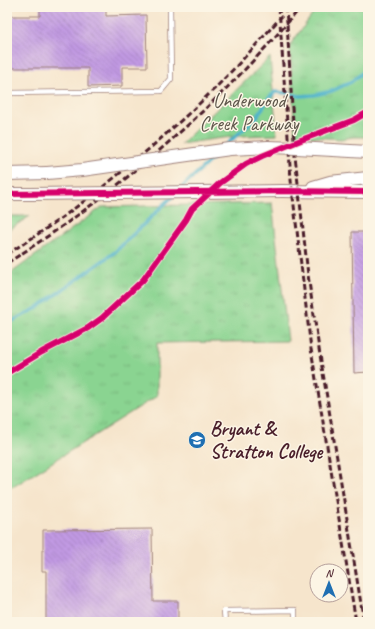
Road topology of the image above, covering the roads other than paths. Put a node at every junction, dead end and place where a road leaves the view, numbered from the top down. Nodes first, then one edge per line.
1 (170, 7) edge
2 (7, 93) edge
3 (368, 152) edge
4 (7, 174) edge
5 (368, 178) edge
6 (300, 191) junction
7 (368, 192) edge
8 (7, 194) edge
9 (225, 622) edge
10 (295, 622) edge

1 - 2 lane
3 - 4 street, bridge
5 - 6 street
6 - 7 street
6 - 8 street, bridge
9 - 10 lane

